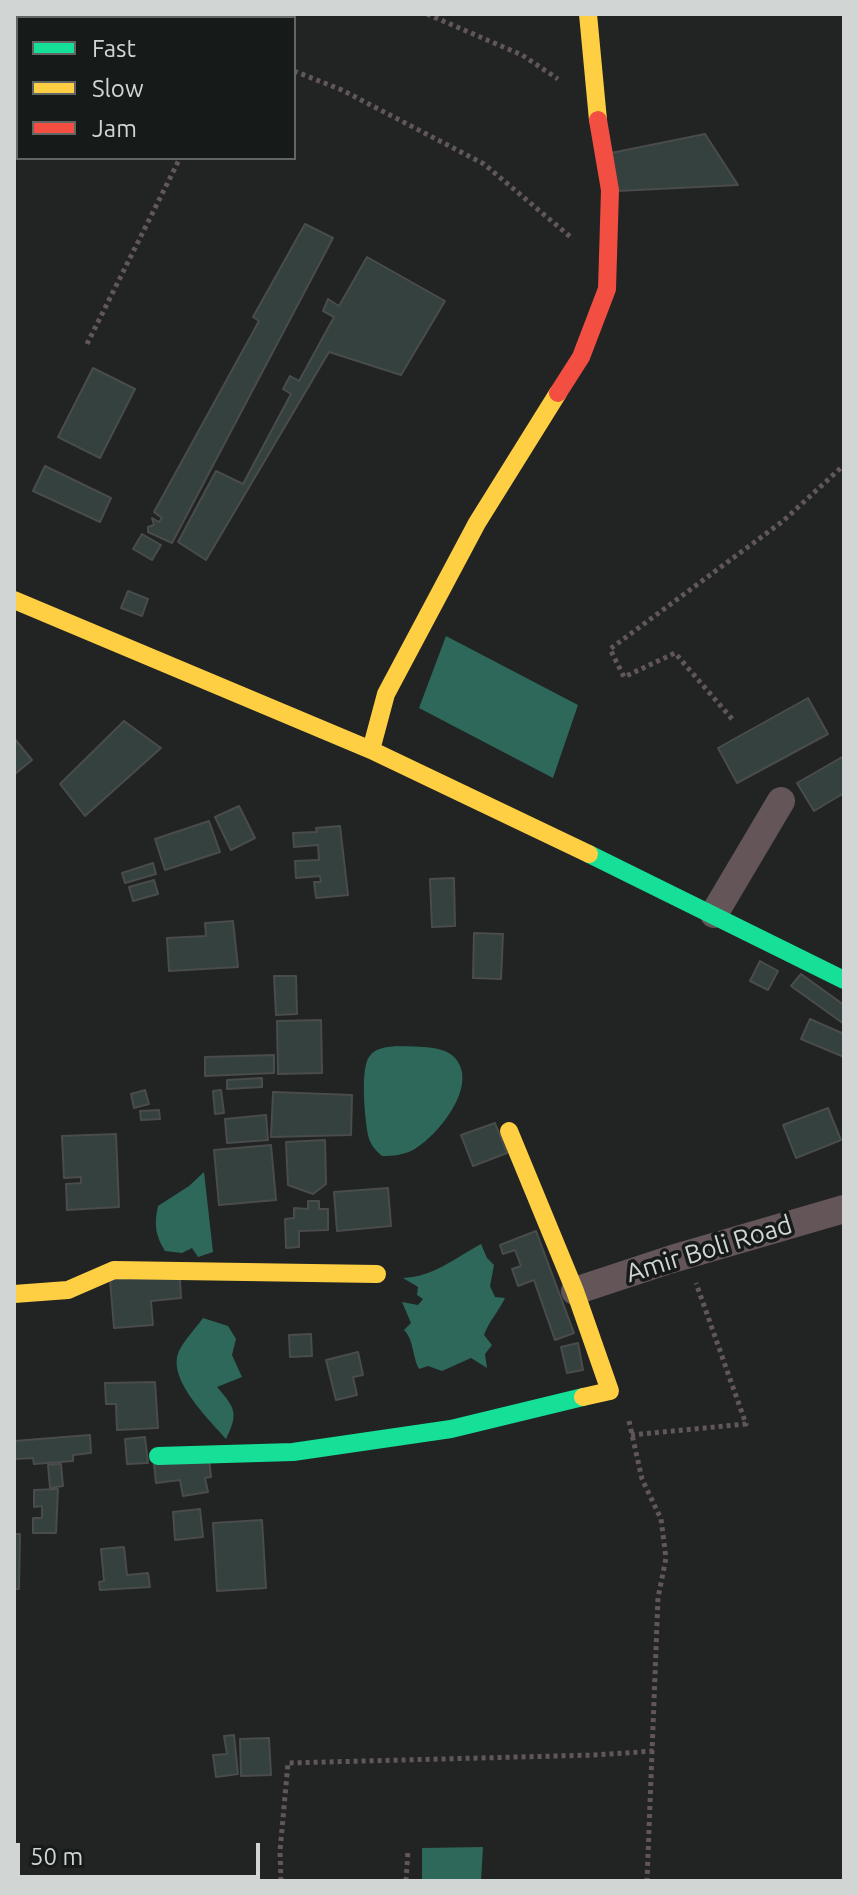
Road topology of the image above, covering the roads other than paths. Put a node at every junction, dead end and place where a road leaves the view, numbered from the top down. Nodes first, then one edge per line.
1 (588, 14) edge
2 (14, 600) edge
3 (371, 750) junction
4 (781, 801) dead end
5 (714, 914) junction
6 (844, 980) edge
7 (509, 1131) dead end
8 (844, 1209) edge
9 (377, 1274) dead end
10 (575, 1291) junction
11 (14, 1294) edge
12 (158, 1456) dead end

1 - 3 street
2 - 3 street
3 - 5 street
4 - 5 street
5 - 6 street
7 - 10 street
8 - 10 street, Amir Boli Road
9 - 11 street
10 - 12 street

